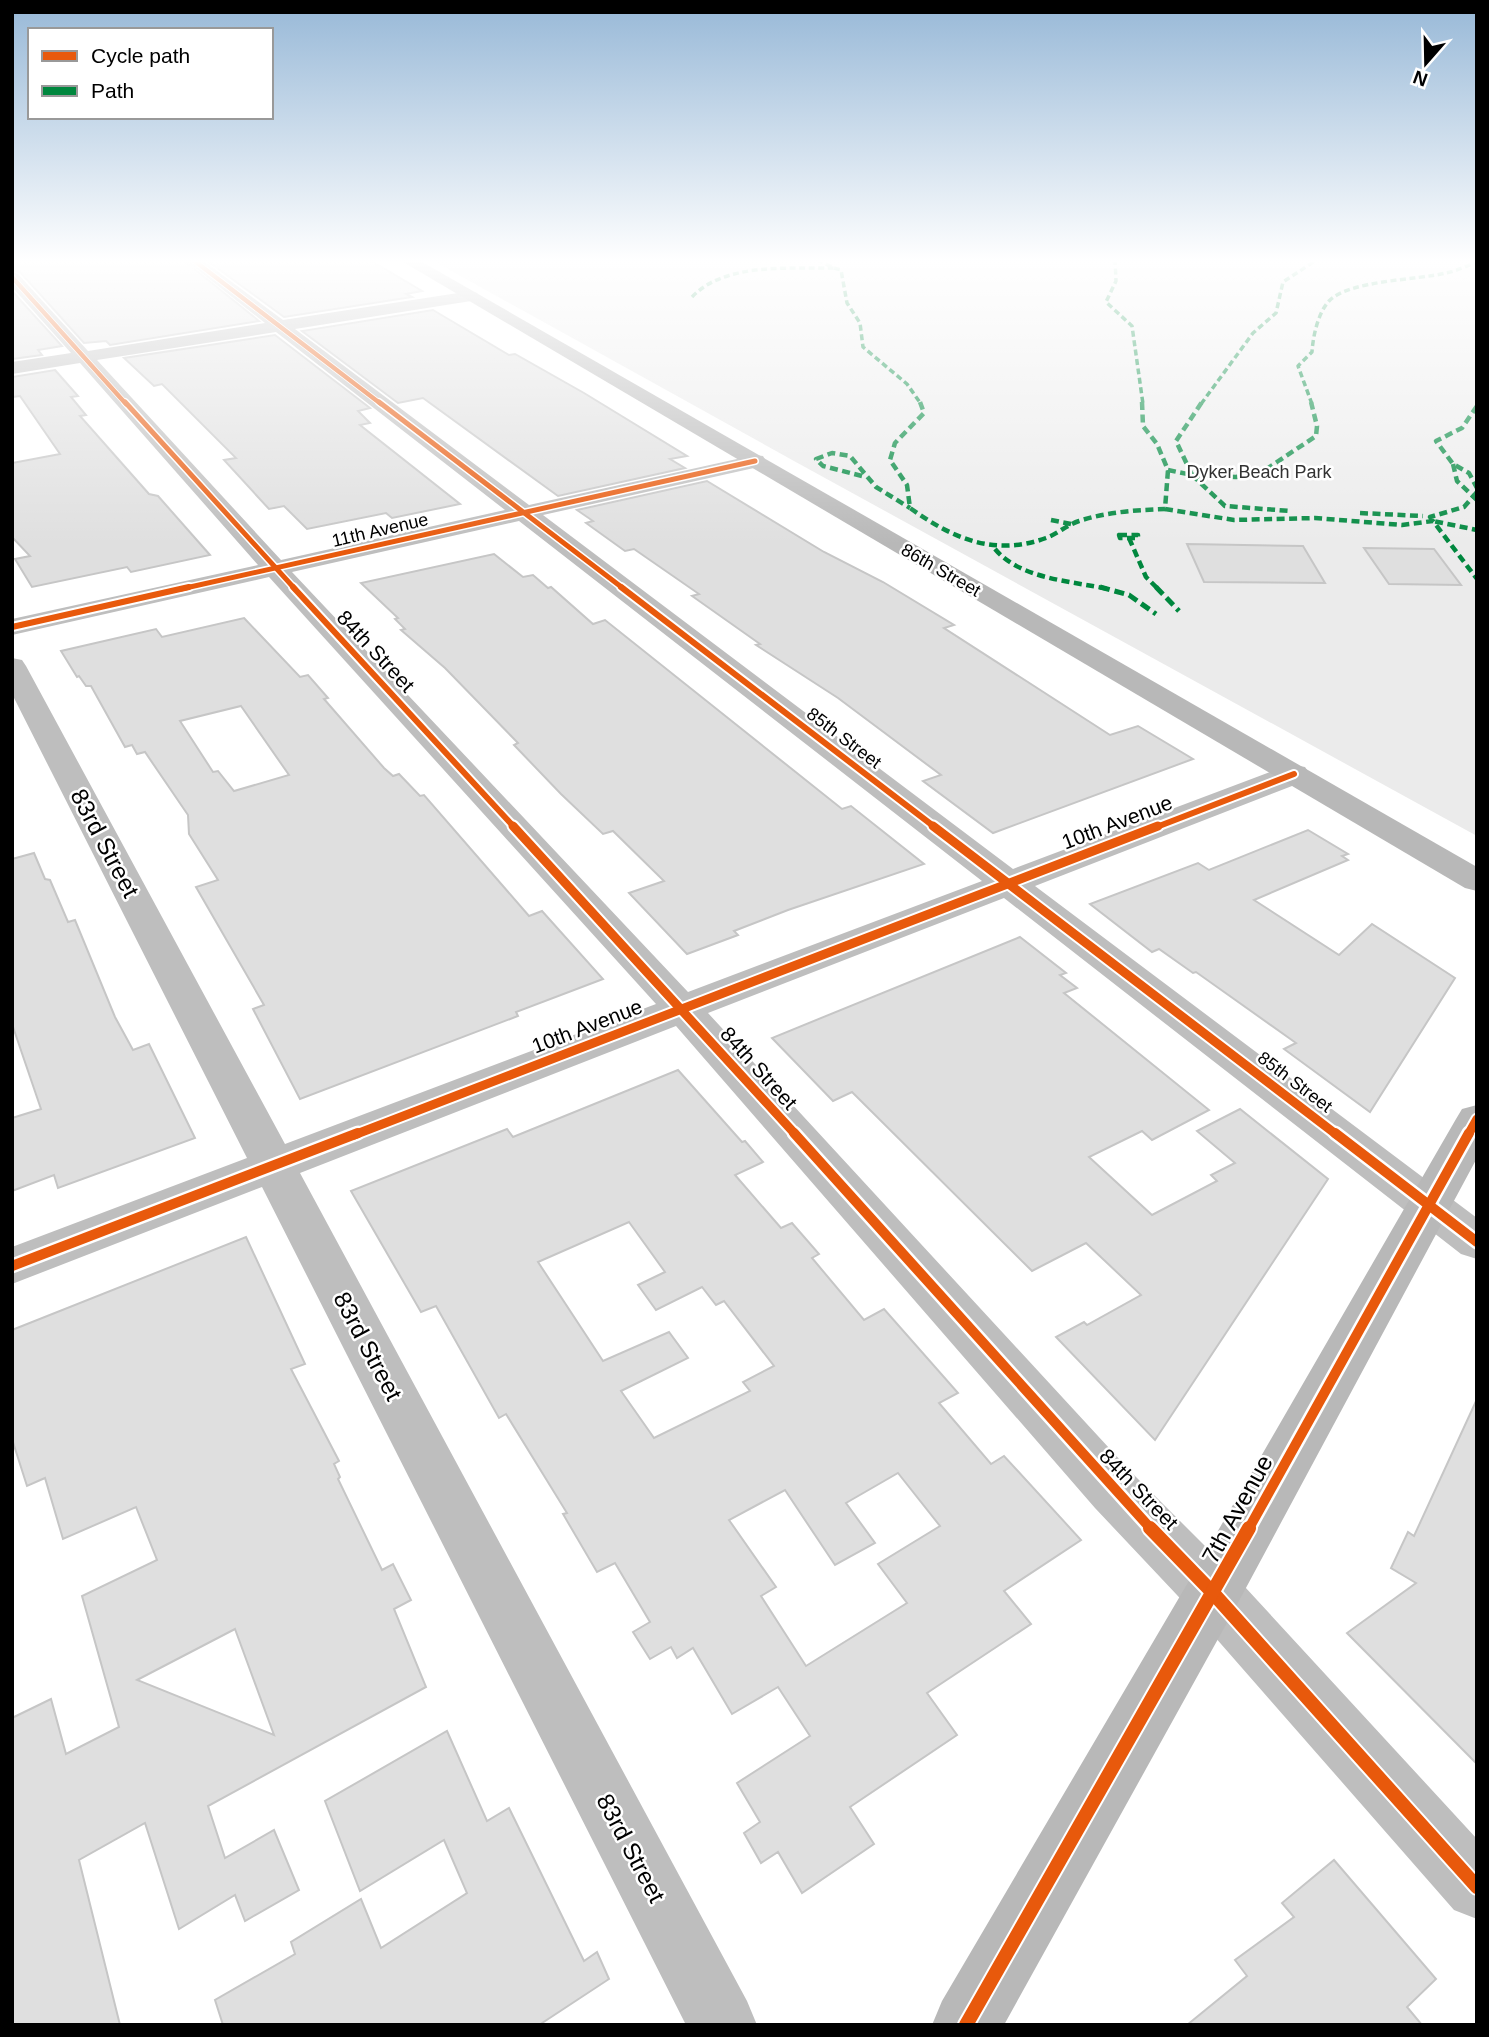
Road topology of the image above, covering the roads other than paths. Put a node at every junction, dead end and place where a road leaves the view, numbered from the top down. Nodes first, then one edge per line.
1 (98, 354) edge
2 (316, 354) edge
3 (571, 354) edge
4 (85, 356) junction
5 (12, 368) edge
6 (755, 461) junction
7 (524, 514) junction
8 (277, 570) junction
9 (12, 627) edge
10 (12, 666) edge
11 (1294, 775) junction
12 (1477, 881) edge
13 (1007, 883) junction
14 (681, 1008) junction
15 (1477, 1119) edge
16 (274, 1166) junction
17 (1429, 1205) junction
18 (1477, 1242) edge
19 (12, 1266) edge
20 (1213, 1593) junction
21 (1477, 1887) edge
22 (723, 2025) edge
23 (966, 2025) edge

1 - 4 street
2 - 7 street, 85th Street
3 - 6 main road, 86th Street
4 - 5 street
4 - 8 street, 84th Street
6 - 7 street, 11th Avenue
6 - 11 main road, 86th Street
7 - 8 street, 11th Avenue
7 - 13 street, 85th Street
8 - 9 street, 11th Avenue
8 - 14 street, 84th Street
10 - 16 street, 83rd Street
11 - 12 main road, 86th Street
11 - 13 street, 10th Avenue
13 - 14 street, 10th Avenue
13 - 17 street, 85th Street
14 - 16 street, 10th Avenue
14 - 20 street, 84th Street
15 - 17 main road, 7th Avenue
16 - 19 street, 10th Avenue
16 - 22 street, 83rd Street
17 - 18 street, 85th Street
17 - 20 main road, 7th Avenue
20 - 21 street, 84th Street
20 - 23 main road, 7th Avenue

